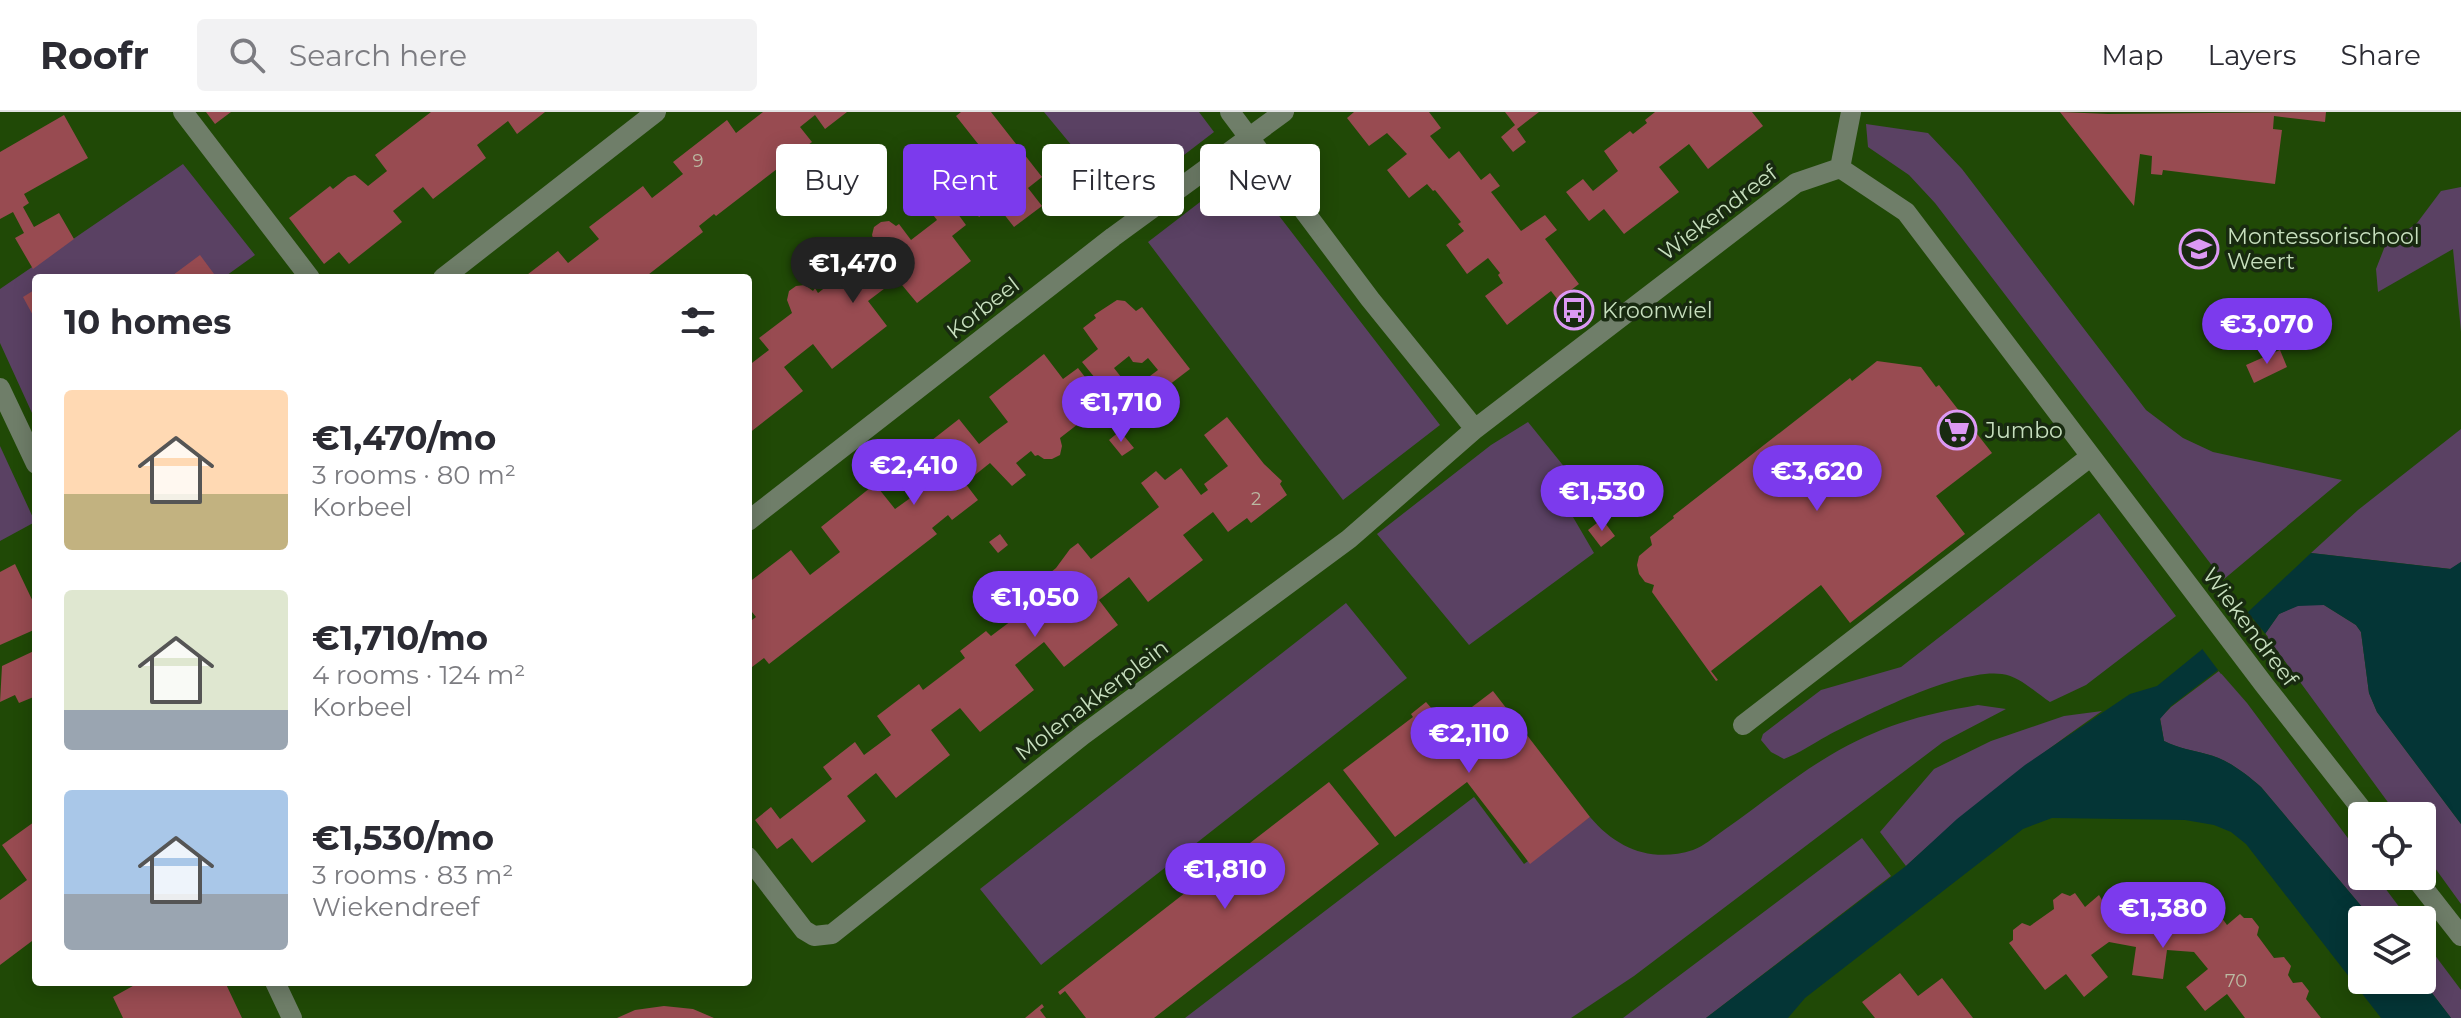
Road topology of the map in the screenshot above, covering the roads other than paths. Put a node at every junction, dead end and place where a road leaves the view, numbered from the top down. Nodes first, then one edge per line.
1 (183, 112) edge
2 (656, 112) edge
3 (1230, 112) edge
4 (1284, 112) edge
5 (1851, 112) edge
6 (1251, 138) junction
7 (1840, 168) junction
8 (307, 274) edge
9 (448, 274) edge
10 (0, 388) edge
11 (1475, 429) junction
12 (32, 456) edge
13 (2090, 457) junction
14 (752, 518) edge
15 (1743, 725) dead end
16 (2356, 802) edge
17 (752, 862) edge
18 (2425, 890) edge
19 (2461, 936) edge
20 (277, 986) edge
21 (292, 1018) edge

1 - 8 street
2 - 9 street
3 - 6 street
4 - 6 street
5 - 7 street
6 - 11 street
6 - 14 street, Korbeel
7 - 11 street, Wiekendreef
7 - 13 street, Wiekendreef
10 - 12 street
11 - 17 street, Molenakkerplein
13 - 15 street
13 - 16 street, Wiekendreef
18 - 19 street
20 - 21 street

